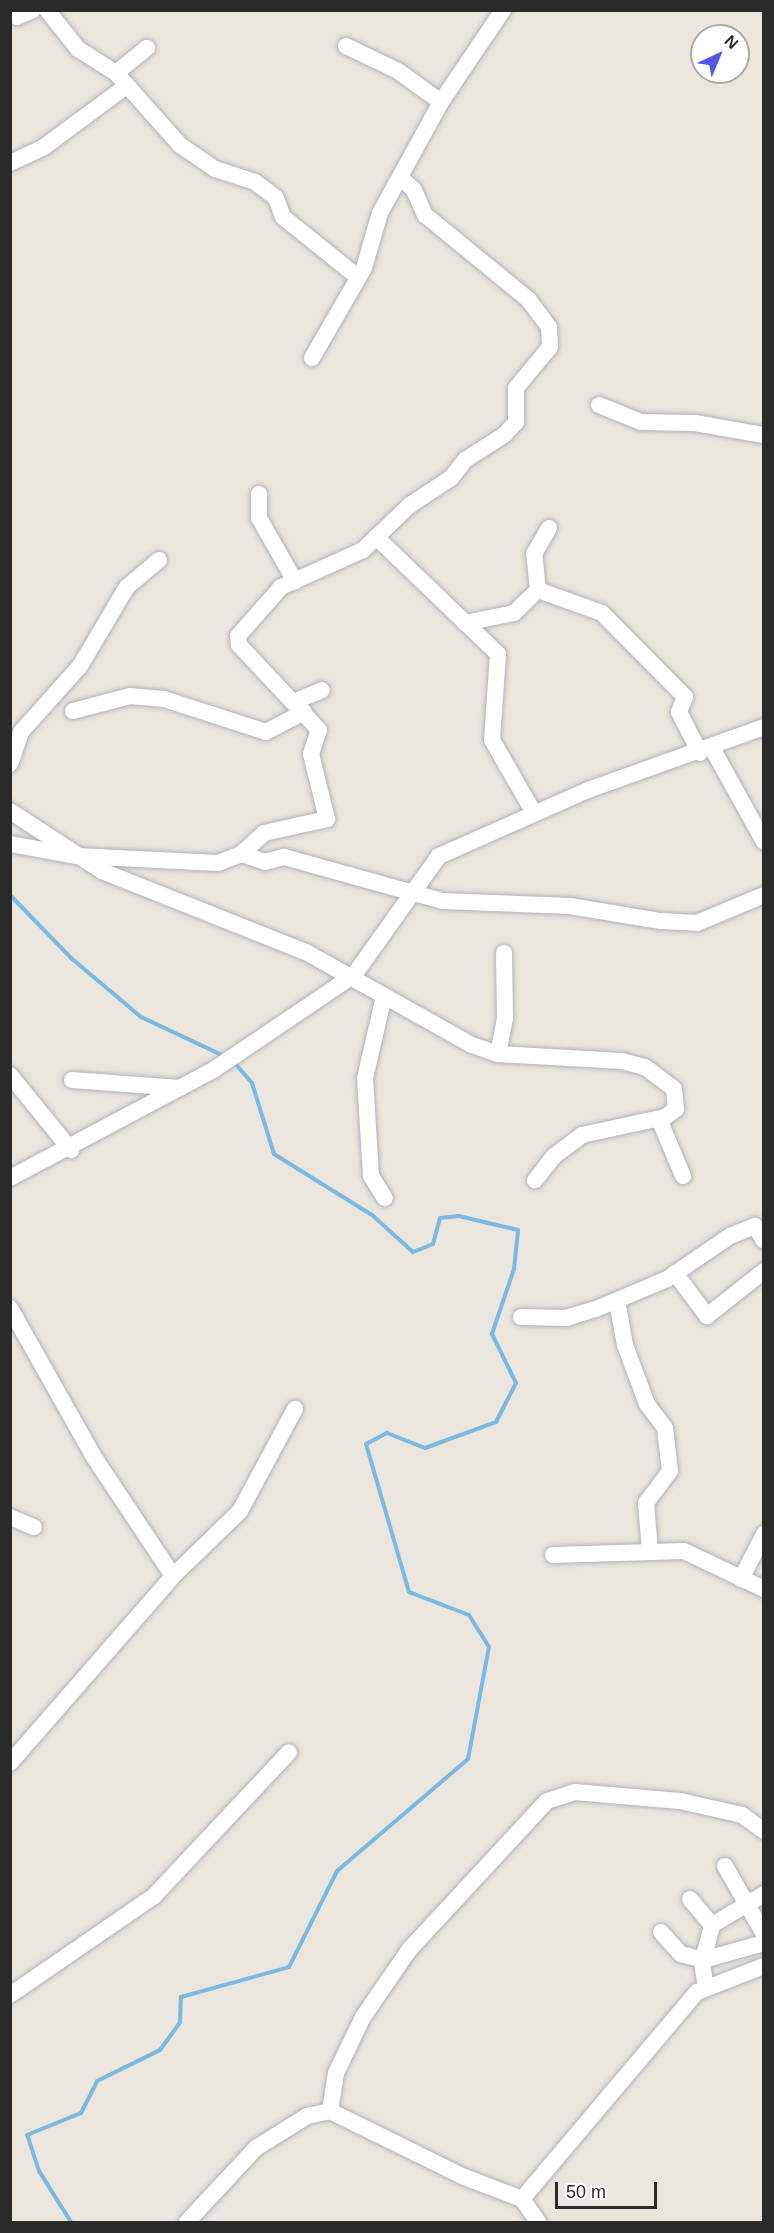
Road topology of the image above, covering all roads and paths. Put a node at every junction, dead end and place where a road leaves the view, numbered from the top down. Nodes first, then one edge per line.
1 (15, 10) edge
2 (33, 10) edge
3 (47, 10) edge
4 (503, 10) edge
5 (346, 46) dead end
6 (147, 48) dead end
7 (120, 80) junction
8 (441, 102) junction
9 (10, 163) edge
10 (400, 177) junction
11 (359, 278) junction
12 (312, 358) dead end
13 (599, 405) dead end
14 (764, 435) edge
15 (259, 494) dead end
16 (549, 528) dead end
17 (376, 537) junction
18 (159, 560) dead end
19 (295, 581) junction
20 (538, 590) junction
21 (465, 623) junction
22 (322, 690) dead end
23 (300, 707) junction
24 (73, 711) dead end
25 (764, 727) edge
26 (706, 750) junction
27 (10, 765) edge
28 (10, 811) edge
29 (534, 813) junction
30 (764, 842) edge
31 (10, 844) edge
32 (241, 854) junction
33 (77, 856) junction
34 (409, 893) junction
35 (764, 895) edge
36 (504, 953) dead end
37 (354, 975) junction
38 (384, 996) junction
39 (498, 1054) junction
40 (10, 1075) edge
41 (72, 1080) dead end
42 (181, 1088) junction
43 (659, 1119) junction
44 (71, 1150) junction
45 (683, 1176) dead end
46 (10, 1178) edge
47 (535, 1180) dead end
48 (385, 1198) dead end
49 (764, 1241) edge
50 (764, 1271) edge
51 (675, 1273) junction
52 (617, 1301) junction
53 (10, 1308) edge
54 (521, 1317) dead end
55 (18, 1345) edge
56 (295, 1409) dead end
57 (10, 1517) edge
58 (34, 1527) dead end
59 (764, 1534) edge
60 (650, 1551) junction
61 (553, 1555) dead end
62 (173, 1576) junction
63 (741, 1579) junction
64 (764, 1589) edge
65 (289, 1752) dead end
66 (10, 1763) edge
67 (764, 1831) edge
68 (725, 1866) dead end
69 (764, 1894) edge
70 (690, 1899) dead end
71 (747, 1904) junction
72 (712, 1925) junction
73 (661, 1932) dead end
74 (764, 1934) edge
75 (764, 1944) edge
76 (703, 1960) junction
77 (764, 1966) edge
78 (706, 1988) junction
79 (10, 1995) edge
80 (330, 2111) junction
81 (522, 2199) junction
82 (187, 2223) edge
83 (538, 2223) edge

1 - 2 street
3 - 7 street
4 - 8 street
5 - 8 street
6 - 7 street
7 - 9 street
7 - 11 street
8 - 10 street
10 - 11 street
10 - 17 street
11 - 12 street
13 - 14 street
15 - 19 street
16 - 20 street
17 - 19 street
17 - 21 street
18 - 27 street
19 - 23 street
20 - 21 street
20 - 26 street
21 - 29 street
22 - 23 street
23 - 24 street
23 - 32 street
25 - 26 street
26 - 29 street
26 - 30 street
28 - 33 street
29 - 34 street
31 - 33 street
32 - 33 street
32 - 34 street
33 - 37 street
34 - 35 street
34 - 37 street
36 - 39 street
37 - 38 street
37 - 42 street
38 - 39 street
38 - 48 street
39 - 43 street
40 - 44 street
41 - 42 street
42 - 44 street
43 - 45 street
43 - 47 street
44 - 46 street
49 - 51 street
50 - 51 street
51 - 52 street
52 - 54 street
52 - 60 street
53 - 55 street
55 - 62 street
56 - 62 street
57 - 58 street
59 - 63 street
60 - 61 street
60 - 63 street
62 - 66 street
63 - 64 street
65 - 79 street
67 - 80 street
68 - 71 street
69 - 71 street
70 - 72 street
71 - 72 street
71 - 74 street
72 - 76 street
73 - 76 street
75 - 76 street
76 - 78 street
77 - 78 street
78 - 81 street
80 - 81 street
80 - 82 street
81 - 83 street

